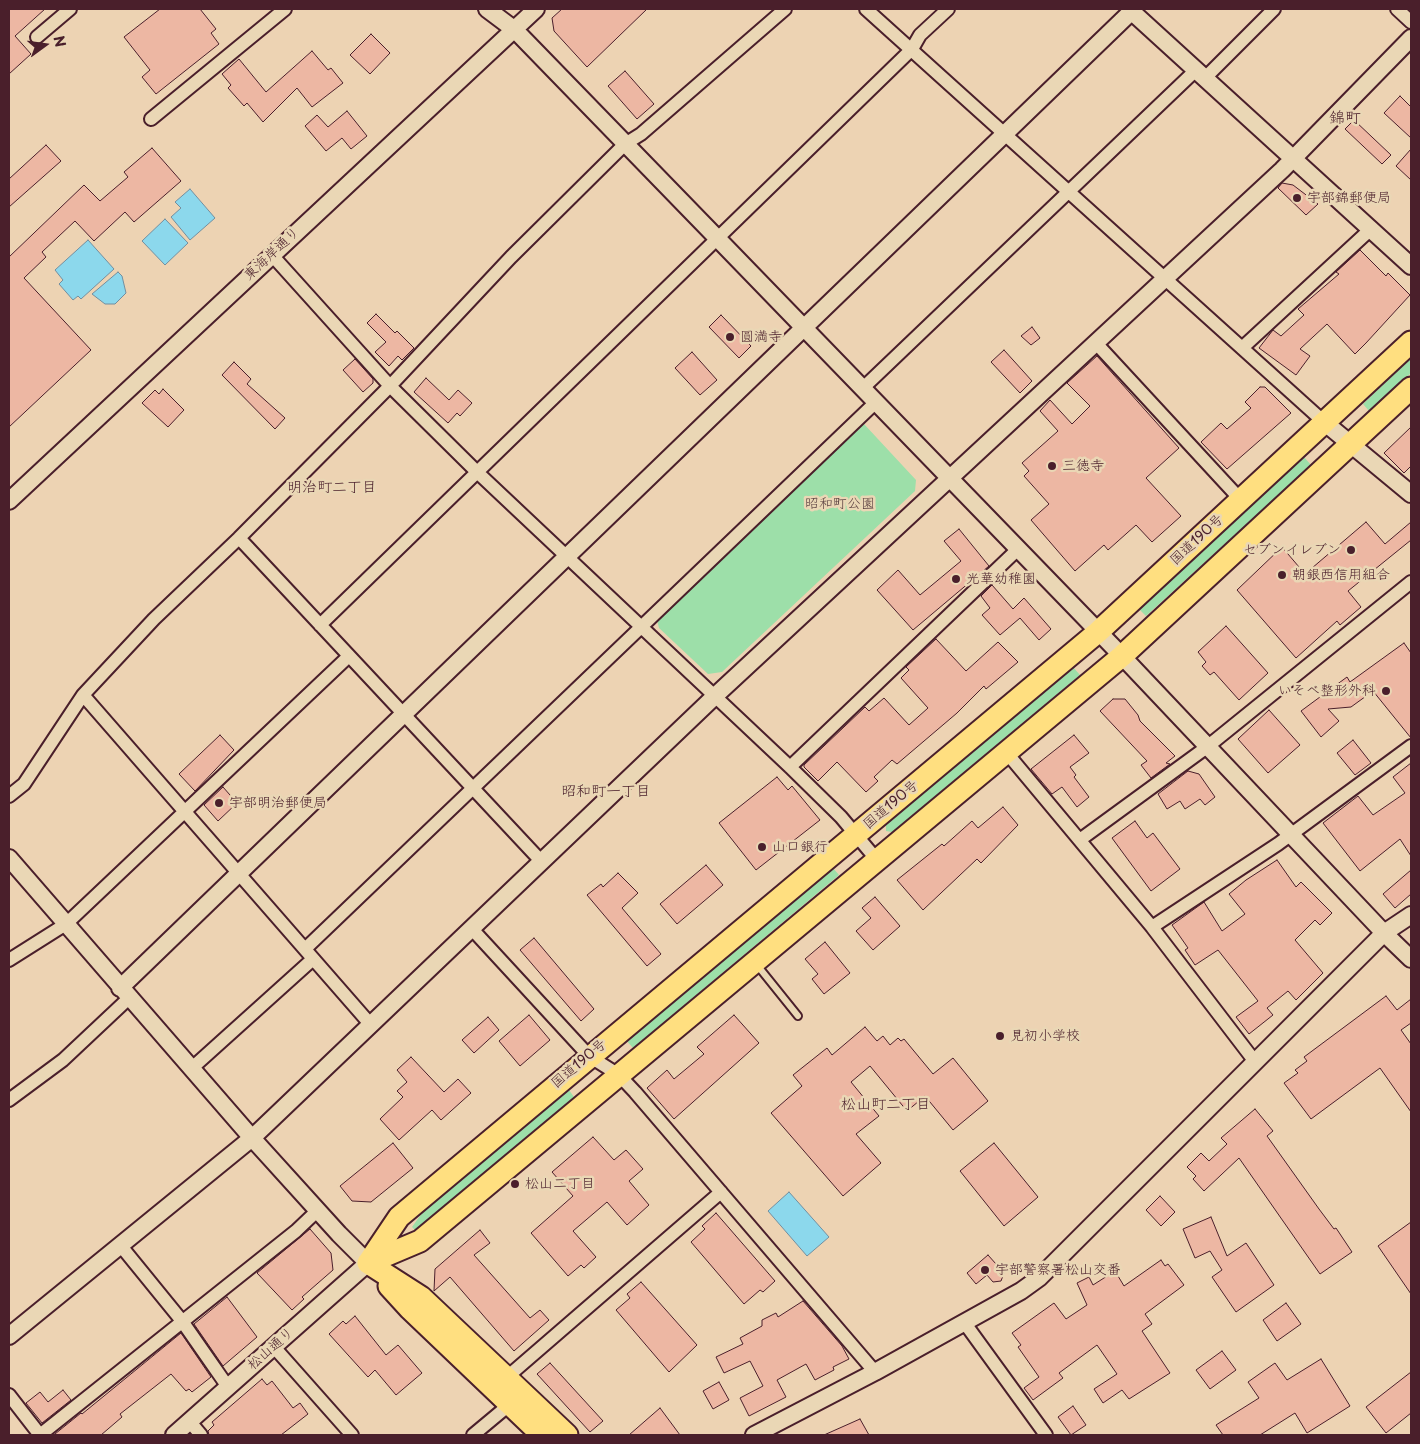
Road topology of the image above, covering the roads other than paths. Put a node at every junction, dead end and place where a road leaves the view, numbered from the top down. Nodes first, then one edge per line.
1 (70, 9) edge
2 (285, 9) edge
3 (487, 9) edge
4 (536, 9) edge
5 (785, 9) edge
6 (866, 9) edge
7 (948, 9) edge
8 (1274, 9) edge
9 (1396, 9) edge
10 (1132, 10) edge
11 (1411, 22) edge
12 (515, 30) junction
13 (37, 36) dead end
14 (1411, 38) edge
15 (912, 49) junction
16 (1201, 74) junction
17 (151, 119) dead end
18 (1003, 134) junction
19 (625, 144) junction
20 (1294, 158) junction
21 (1068, 193) junction
22 (1372, 228) junction
23 (718, 239) junction
24 (271, 254) junction
25 (1411, 266) edge
26 (1164, 278) junction
27 (804, 328) junction
28 (1095, 342) junction
29 (1411, 342) edge
30 (1242, 348) junction
31 (390, 386) junction
32 (862, 388) junction
33 (1411, 388) edge
34 (876, 402) junction
35 (1324, 422) junction
36 (1350, 444) junction
37 (476, 471) junction
38 (949, 477) junction
39 (1411, 494) edge
40 (1240, 500) junction
41 (9, 501) edge
42 (239, 538) junction
43 (1017, 550) junction
44 (567, 556) junction
45 (1411, 582) edge
46 (320, 625) junction
47 (641, 626) junction
48 (1098, 632) junction
49 (349, 656) junction
50 (1122, 656) junction
51 (83, 695) junction
52 (715, 696) junction
53 (403, 714) junction
54 (1411, 746) edge
55 (1207, 747) junction
56 (1006, 752) junction
57 (790, 767) junction
58 (473, 788) junction
59 (9, 796) edge
60 (184, 812) junction
61 (1292, 833) junction
62 (855, 834) junction
63 (1081, 839) junction
64 (9, 858) edge
65 (877, 860) junction
66 (541, 861) junction
67 (238, 872) junction
68 (1411, 915) edge
69 (66, 924) junction
70 (1152, 927) junction
71 (472, 929) junction
72 (1384, 933) junction
73 (309, 954) junction
74 (1411, 959) edge
75 (9, 960) edge
76 (754, 962) junction
77 (125, 993) junction
78 (798, 1016) dead end
79 (371, 1025) junction
80 (589, 1056) junction
81 (1256, 1063) junction
82 (192, 1068) junction
83 (619, 1075) junction
84 (9, 1100) edge
85 (252, 1138) junction
86 (720, 1192) junction
87 (317, 1210) junction
88 (122, 1246) junction
89 (368, 1263) junction
90 (182, 1321) junction
91 (964, 1322) junction
92 (9, 1336) edge
93 (274, 1347) junction
94 (875, 1372) junction
95 (506, 1378) junction
96 (228, 1386) junction
97 (9, 1395) edge
98 (517, 1399) junction
99 (190, 1422) junction
100 (40, 1435) edge
101 (174, 1435) edge
102 (201, 1435) edge
103 (352, 1435) edge
104 (473, 1435) edge
105 (542, 1435) edge
106 (567, 1435) edge
107 (754, 1435) edge
108 (1046, 1435) edge

1 - 13 street
2 - 17 street
3 - 12 street
4 - 12 street, 東海岸通り
5 - 19 street
6 - 15 street
7 - 15 street
8 - 16 street
9 - 11 street
10 - 16 street
10 - 18 street
12 - 19 street
12 - 24 street, 東海岸通り
14 - 20 street
15 - 18 street
15 - 23 street
16 - 20 street
16 - 21 street
18 - 21 street
18 - 27 street
19 - 23 street
19 - 31 street
20 - 22 street
20 - 26 street
21 - 26 street
21 - 32 street
22 - 25 street
22 - 30 street
23 - 27 street
23 - 37 street
24 - 31 street
24 - 41 street, 東海岸通り
26 - 28 street
26 - 30 street
27 - 32 street
27 - 44 street
28 - 38 street
28 - 40 street
29 - 35 highway, 国道190号
30 - 35 street
31 - 37 street
31 - 42 street
32 - 34 street
33 - 36 highway
34 - 38 street
34 - 47 street
35 - 36 street
35 - 40 highway, 国道190号
36 - 39 street
36 - 50 highway
37 - 44 street
37 - 46 street
38 - 43 street
38 - 52 street
40 - 48 highway, 国道190号
42 - 46 street
42 - 51 street
43 - 48 street
43 - 57 street
44 - 47 street
44 - 53 street
45 - 55 street
46 - 49 street
47 - 52 street
47 - 58 street
48 - 50 street
48 - 62 highway, 国道190号
49 - 53 street
49 - 60 street
50 - 55 street
50 - 56 highway
51 - 59 street
51 - 60 street
52 - 57 street
52 - 66 street
53 - 58 street
53 - 67 street
54 - 61 street
55 - 61 street
55 - 63 street
56 - 63 street
56 - 65 highway
57 - 62 street
58 - 66 street
58 - 73 street
60 - 67 street
60 - 69 street
61 - 70 street
61 - 72 street
62 - 65 street
62 - 80 highway, 国道190号
63 - 70 street
64 - 69 street
65 - 76 highway
66 - 71 street
67 - 73 street
67 - 77 street
68 - 72 street
69 - 75 street
69 - 77 street
70 - 81 street
71 - 79 street
71 - 80 street
72 - 74 street
72 - 81 street
73 - 79 street
73 - 82 street
76 - 78 lane
76 - 83 highway
77 - 82 street
77 - 84 street
79 - 85 street
80 - 83 street
80 - 89 highway, 国道190号
81 - 91 street
82 - 85 street
83 - 86 street
83 - 89 highway
85 - 87 street
85 - 88 street
86 - 94 street
86 - 95 street
87 - 89 street
87 - 90 street
88 - 90 street
88 - 92 street
89 - 93 street, 松山通り
89 - 95 highway
89 - 98 highway
90 - 96 street
90 - 100 street
91 - 94 street
91 - 108 street
93 - 96 street, 松山通り
93 - 103 street
94 - 107 street
95 - 98 highway
96 - 99 street, 松山通り
97 - 100 street
98 - 104 street
98 - 105 highway
98 - 106 highway
99 - 101 street, 松山通り
99 - 102 street

